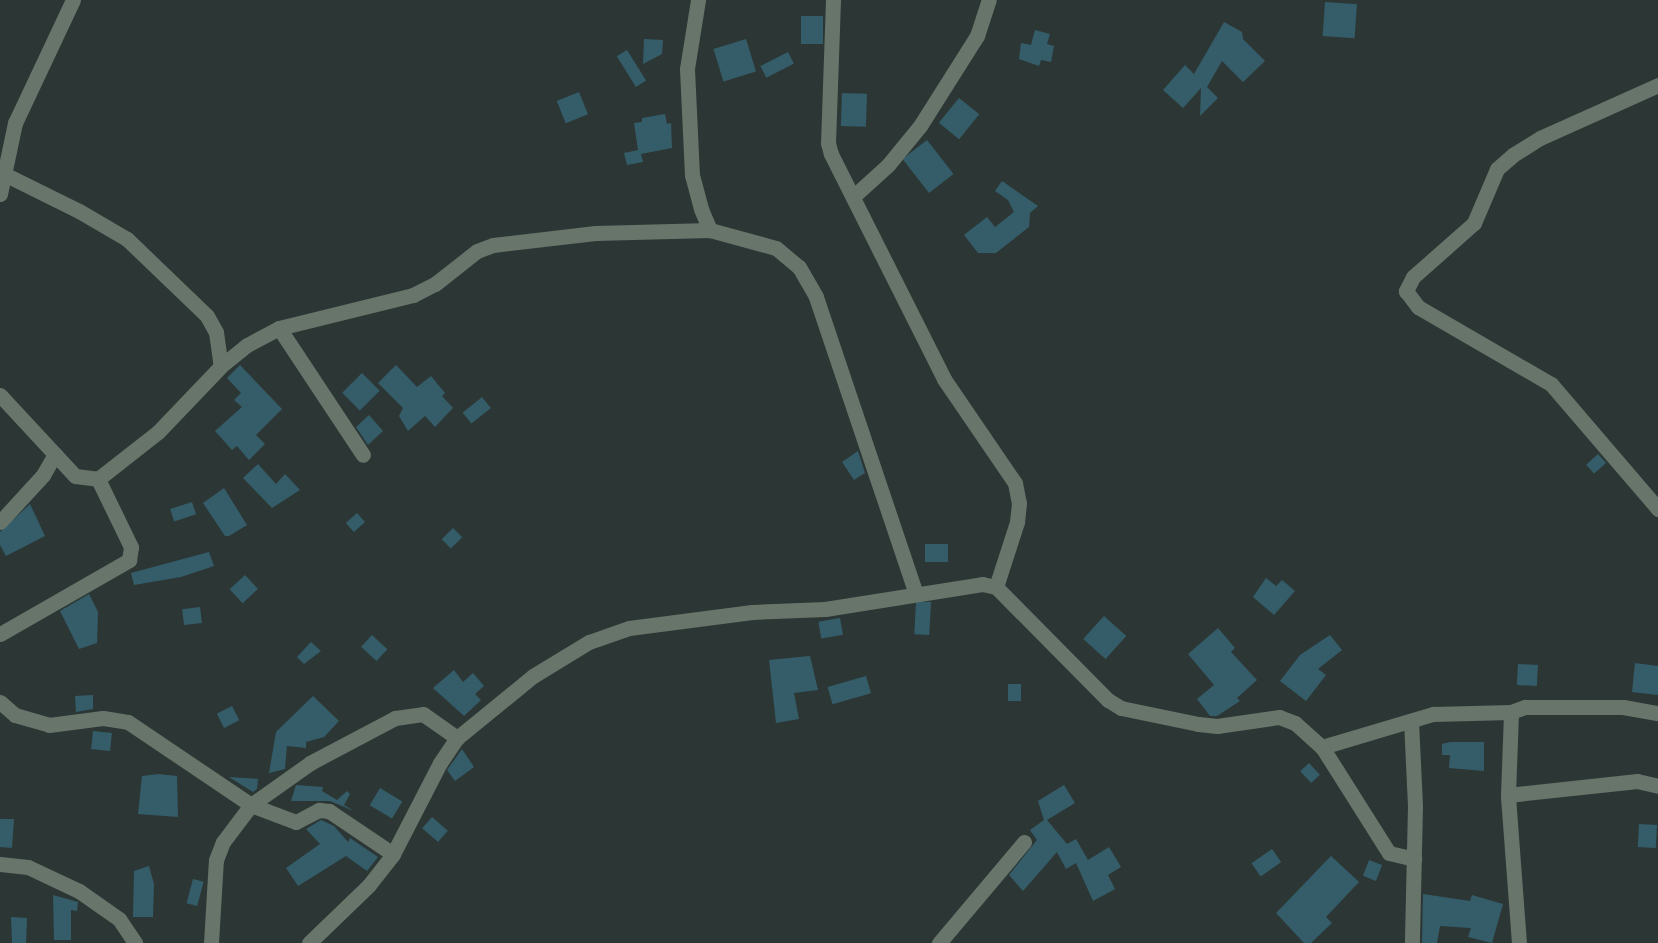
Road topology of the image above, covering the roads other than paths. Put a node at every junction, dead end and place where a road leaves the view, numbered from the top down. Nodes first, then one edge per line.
1 (73, 0) edge
2 (698, 0) edge
3 (832, 0) edge
4 (989, 0) edge
5 (1658, 85) edge
6 (3, 173) edge
7 (0, 194) edge
8 (855, 195) junction
9 (710, 230) junction
10 (279, 328) junction
11 (221, 366) junction
12 (0, 394) edge
13 (55, 454) junction
14 (363, 455) dead end
15 (98, 479) junction
16 (1658, 509) edge
17 (0, 522) edge
18 (996, 587) junction
19 (916, 594) junction
20 (0, 634) edge
21 (0, 702) edge
22 (1511, 712) junction
23 (1658, 713) edge
24 (1411, 721) junction
25 (457, 738) junction
26 (1322, 747) junction
27 (1658, 786) edge
28 (1508, 795) junction
29 (251, 805) junction
30 (1024, 842) dead end
31 (393, 854) junction
32 (1414, 859) junction
33 (0, 864) edge
34 (135, 943) edge
35 (211, 943) edge
36 (309, 943) edge
37 (939, 943) edge
38 (1412, 943) edge
39 (1519, 943) edge

1 - 6 street
2 - 9 street
3 - 8 street
4 - 8 street
5 - 16 street
6 - 7 street
6 - 11 street
8 - 18 street
9 - 10 street
9 - 19 street
10 - 11 street
10 - 14 street
11 - 15 street
12 - 13 street
13 - 15 street
13 - 17 street
15 - 20 street
18 - 19 street
18 - 26 street
19 - 25 street
21 - 29 street
22 - 23 street
22 - 24 street
22 - 28 street
24 - 26 street
24 - 32 street
25 - 29 street
25 - 31 street
26 - 32 street
27 - 28 street
28 - 39 street
29 - 31 street
29 - 35 street
30 - 37 street
31 - 36 street
32 - 38 street
33 - 34 street

